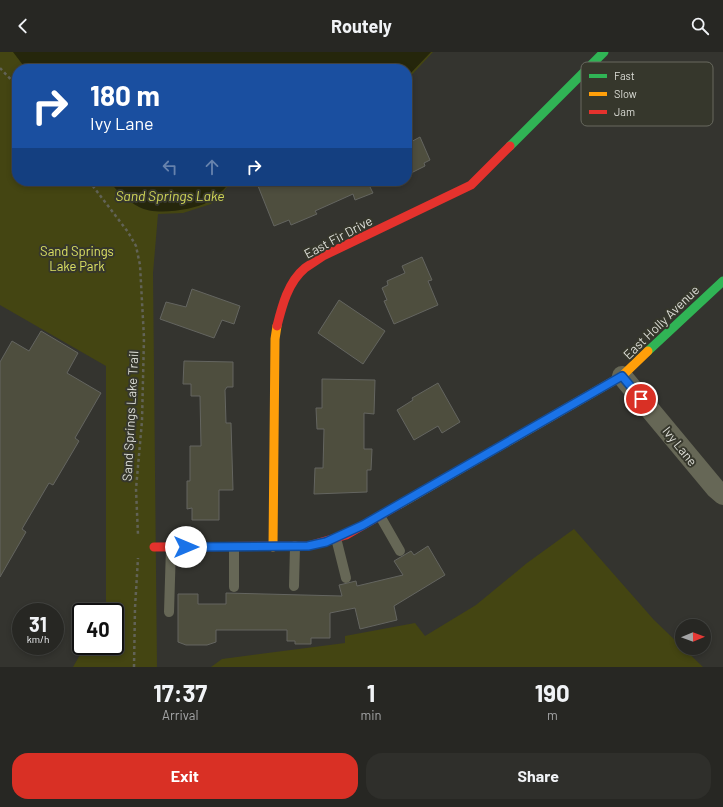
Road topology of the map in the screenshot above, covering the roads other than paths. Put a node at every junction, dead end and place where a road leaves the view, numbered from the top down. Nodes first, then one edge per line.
1 (604, 52) edge
2 (594, 62) edge
3 (581, 75) edge
4 (723, 281) edge
5 (622, 376) junction
6 (723, 495) edge
7 (380, 516) junction
8 (336, 538) junction
9 (295, 546) junction
10 (154, 547) dead end
11 (171, 547) junction
12 (234, 547) junction
13 (273, 547) junction
14 (400, 551) dead end
15 (346, 578) dead end
16 (294, 586) dead end
17 (234, 587) dead end
18 (169, 612) dead end

1 - 2 street, East Fir Drive
3 - 13 street, East Fir Drive
4 - 5 street, East Holly Avenue
5 - 6 street, Ivy Lane
5 - 7 street, East Holly Avenue
7 - 8 street, East Holly Avenue
7 - 14 lane
8 - 9 street, East Holly Avenue
8 - 15 lane
9 - 13 street, East Holly Avenue
9 - 16 lane
10 - 11 street, East Holly Avenue
11 - 12 street, East Holly Avenue
11 - 18 lane
12 - 13 street, East Holly Avenue
12 - 17 lane

